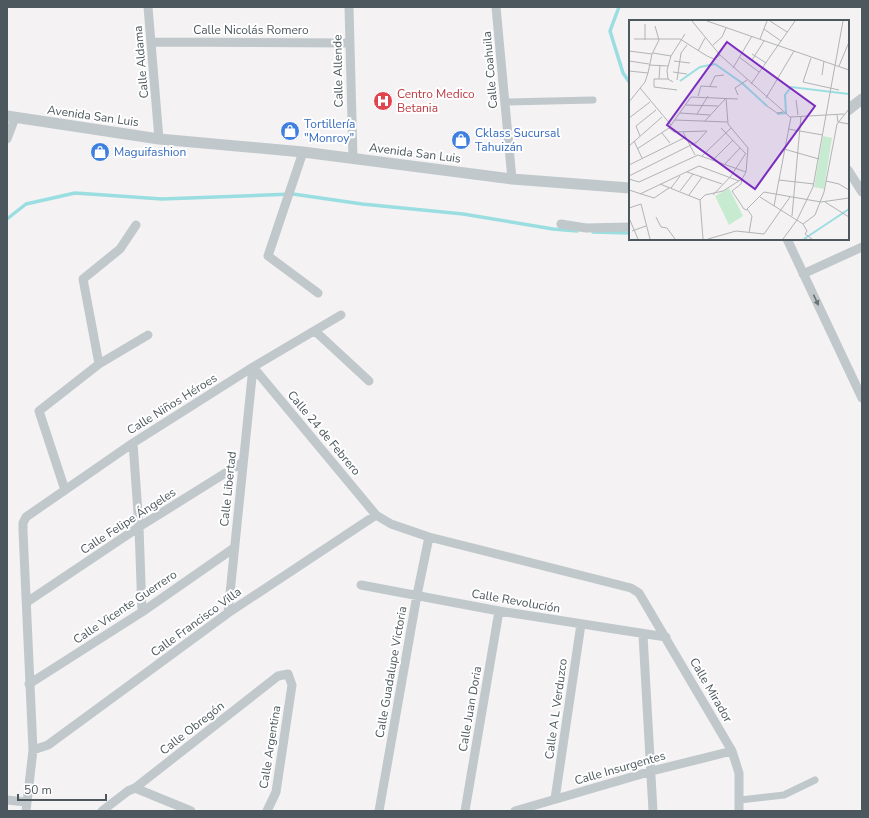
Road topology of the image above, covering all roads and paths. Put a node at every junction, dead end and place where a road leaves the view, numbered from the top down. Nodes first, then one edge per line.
1 (148, 7) edge
2 (349, 7) edge
3 (496, 7) edge
4 (152, 42) junction
5 (350, 43) junction
6 (862, 99) edge
7 (593, 100) dead end
8 (505, 102) junction
9 (849, 109) edge
10 (11, 117) edge
11 (159, 138) junction
12 (7, 139) edge
13 (303, 152) junction
14 (353, 158) junction
15 (849, 172) edge
16 (512, 179) junction
17 (629, 188) edge
18 (862, 192) edge
19 (561, 224) dead end
20 (136, 225) dead end
21 (629, 227) edge
22 (787, 240) edge
23 (862, 247) edge
24 (803, 274) junction
25 (318, 293) dead end
26 (341, 315) dead end
27 (315, 331) junction
28 (148, 334) dead end
29 (99, 364) junction
30 (253, 367) junction
31 (369, 381) dead end
32 (862, 398) edge
33 (133, 443) junction
34 (243, 462) junction
35 (65, 490) junction
36 (376, 515) junction
37 (139, 527) junction
38 (429, 537) junction
39 (234, 548) junction
40 (361, 585) dead end
41 (417, 595) junction
42 (27, 602) junction
43 (499, 611) junction
44 (142, 612) junction
45 (228, 613) junction
46 (581, 624) junction
47 (643, 635) junction
48 (666, 637) junction
49 (29, 684) junction
50 (292, 685) joint
51 (32, 750) junction
52 (732, 751) junction
53 (652, 771) junction
54 (815, 780) dead end
55 (135, 788) junction
56 (555, 799) junction
57 (7, 800) edge
58 (740, 800) junction
59 (26, 806) edge
60 (179, 809) edge
61 (102, 811) edge
62 (191, 811) edge
63 (267, 811) edge
64 (379, 811) edge
65 (465, 811) edge
66 (515, 811) edge
67 (653, 811) edge
68 (738, 811) edge

1 - 4 street, Calle Aldama
2 - 5 street, Calle Allende
3 - 8 street, Calle Coahuila
4 - 5 street, Calle Nicolás Romero
4 - 11 street, Calle Aldama
5 - 14 street, Calle Allende
6 - 9 street
7 - 8 street
8 - 16 street, Calle Coahuila
10 - 11 street, Avenida San Luis
10 - 12 street
11 - 13 street, Avenida San Luis
13 - 14 street, Avenida San Luis
13 - 25 street
14 - 16 street, Avenida San Luis
15 - 18 street
16 - 17 street, Avenida San Luis
19 - 21 street
20 - 29 street
22 - 24 street
23 - 24 street
24 -> 32 street
26 - 27 street, Calle Niños Héroes
27 - 30 street, Calle Niños Héroes
27 - 31 street
28 - 29 street
29 - 35 street
30 - 33 street, Calle Niños Héroes
30 - 34 street, Calle Libertad
30 - 36 street, Calle 24 de Febrero
33 - 35 street, Calle Niños Héroes
33 - 37 street
34 - 37 street, Calle Felipe Ángeles
34 - 39 street, Calle Libertad
35 - 42 street, Calle Niños Héroes
36 - 38 street
36 - 45 street, Calle Francisco Villa
37 - 42 street, Calle Felipe Ángeles
37 - 44 street
38 - 41 street, Calle Guadalupe Victoria
38 - 48 street, Calle Mirador
39 - 44 street, Calle Vicente Guerrero
39 - 45 street, Calle Libertad
40 - 41 street, Calle Revolución
41 - 43 street, Calle Revolución
41 - 64 street, Calle Guadalupe Victoria
42 - 49 street
43 - 46 street, Calle Revolución
43 - 65 street, Calle Juan Doria
44 - 49 street, Calle Vicente Guerrero
45 - 51 street, Calle Francisco Villa
46 - 47 street, Calle Revolución
46 - 56 street, Calle A L Verduzco
47 - 48 street, Calle Revolución
47 - 53 street
48 - 52 street, Calle Mirador
49 - 51 street
50 - 55 street, Calle Obregón
50 - 63 street, Calle Argentina
51 - 59 street
52 - 53 street, Calle Insurgentes
52 - 58 street, Calle Mirador
53 - 56 street, Calle Insurgentes
53 - 67 street
54 - 58 street
55 - 60 street
55 - 61 street, Calle Obregón
56 - 66 street, Calle Insurgentes
57 - 59 street
58 - 68 street, Calle Mirador
60 - 62 street

